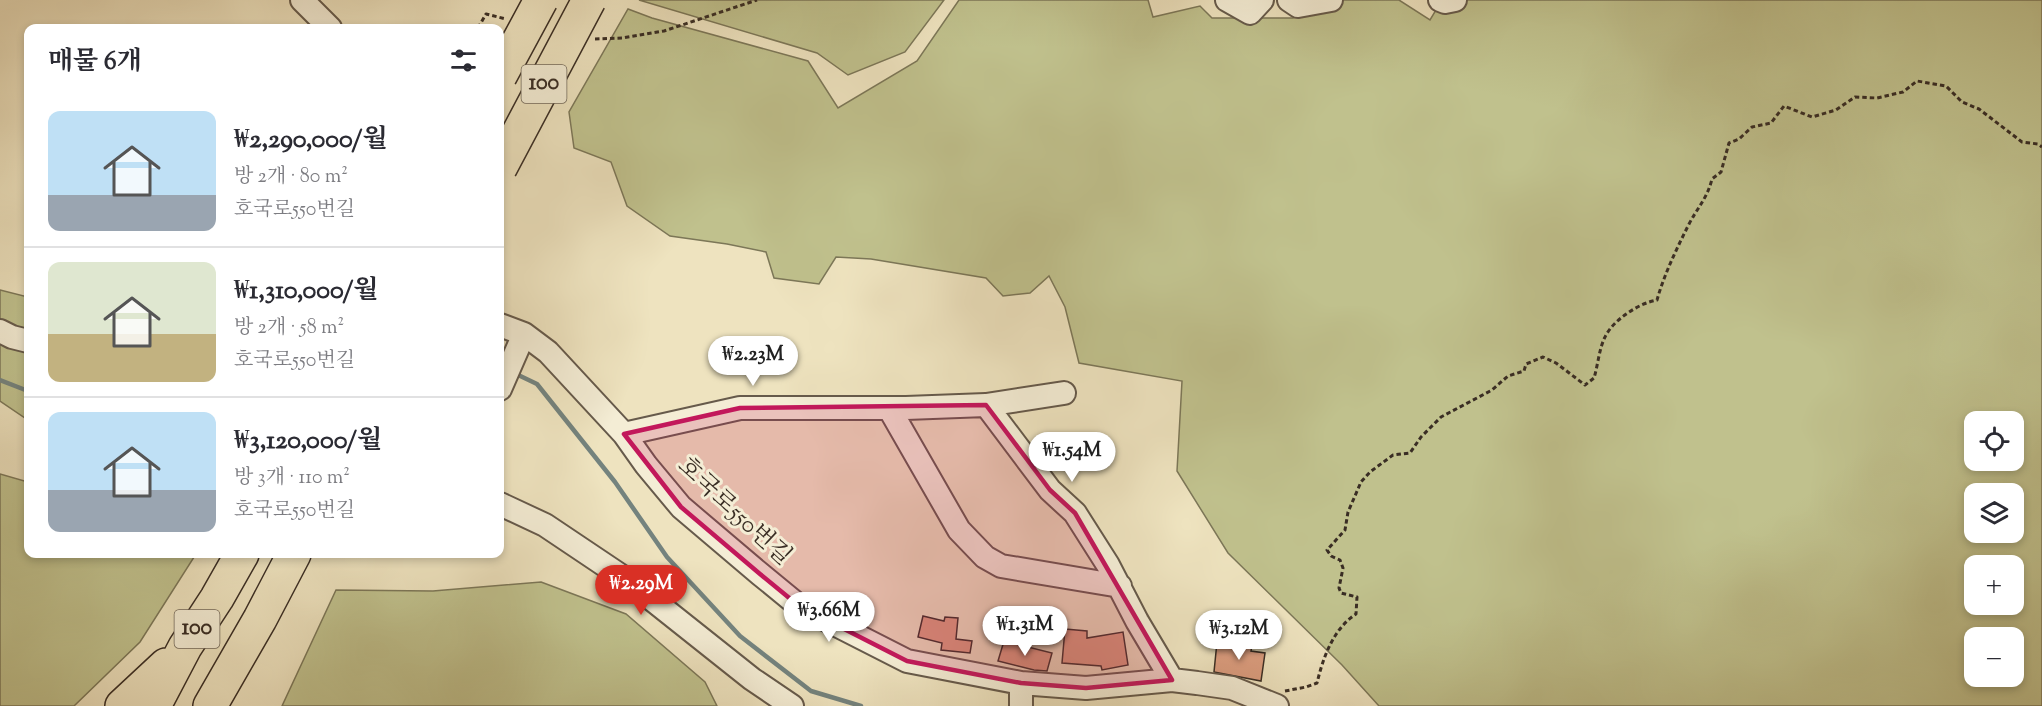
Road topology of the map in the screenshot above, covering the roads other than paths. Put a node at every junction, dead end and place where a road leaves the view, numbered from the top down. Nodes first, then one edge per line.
1 (302, 0) edge
2 (541, 0) edge
3 (589, 0) edge
4 (1227, 0) edge
5 (1262, 0) edge
6 (1289, 0) edge
7 (1331, 0) edge
8 (1440, 0) edge
9 (1455, 0) edge
10 (326, 24) edge
11 (504, 69) edge
12 (504, 160) edge
13 (504, 326) edge
14 (0, 332) edge
15 (524, 334) junction
16 (24, 340) edge
17 (505, 377) edge
18 (1064, 393) dead end
19 (986, 405) junction
20 (889, 408) junction
21 (624, 434) junction
22 (504, 506) edge
23 (240, 558) edge
24 (291, 559) edge
25 (1120, 586) junction
26 (185, 647) junction
27 (1172, 680) junction
28 (222, 692) edge
29 (1021, 696) edge
30 (1280, 698) edge
31 (122, 706) edge
32 (154, 706) edge
33 (210, 706) edge
34 (792, 706) edge

1 - 10 street
2 - 11 highway, 100, bridge
3 - 12 highway, 100, bridge
4 - 5 street
6 - 7 street
8 - 9 street
13 - 15 street, 호국로550번길
14 - 16 street
15 - 17 street
15 - 21 street, 호국로550번길
18 - 19 street
19 - 20 street
19 - 25 street
20 - 21 street
20 - 25 street
21 - 29 street, 호국로550번길
22 - 34 street
23 - 26 highway, 100
24 - 28 highway, 100
25 - 27 street
26 - 31 highway
26 - 32 highway, 100
27 - 29 street, 호국로550번길
27 - 30 street, 호국로550번길
28 - 33 highway, 100

